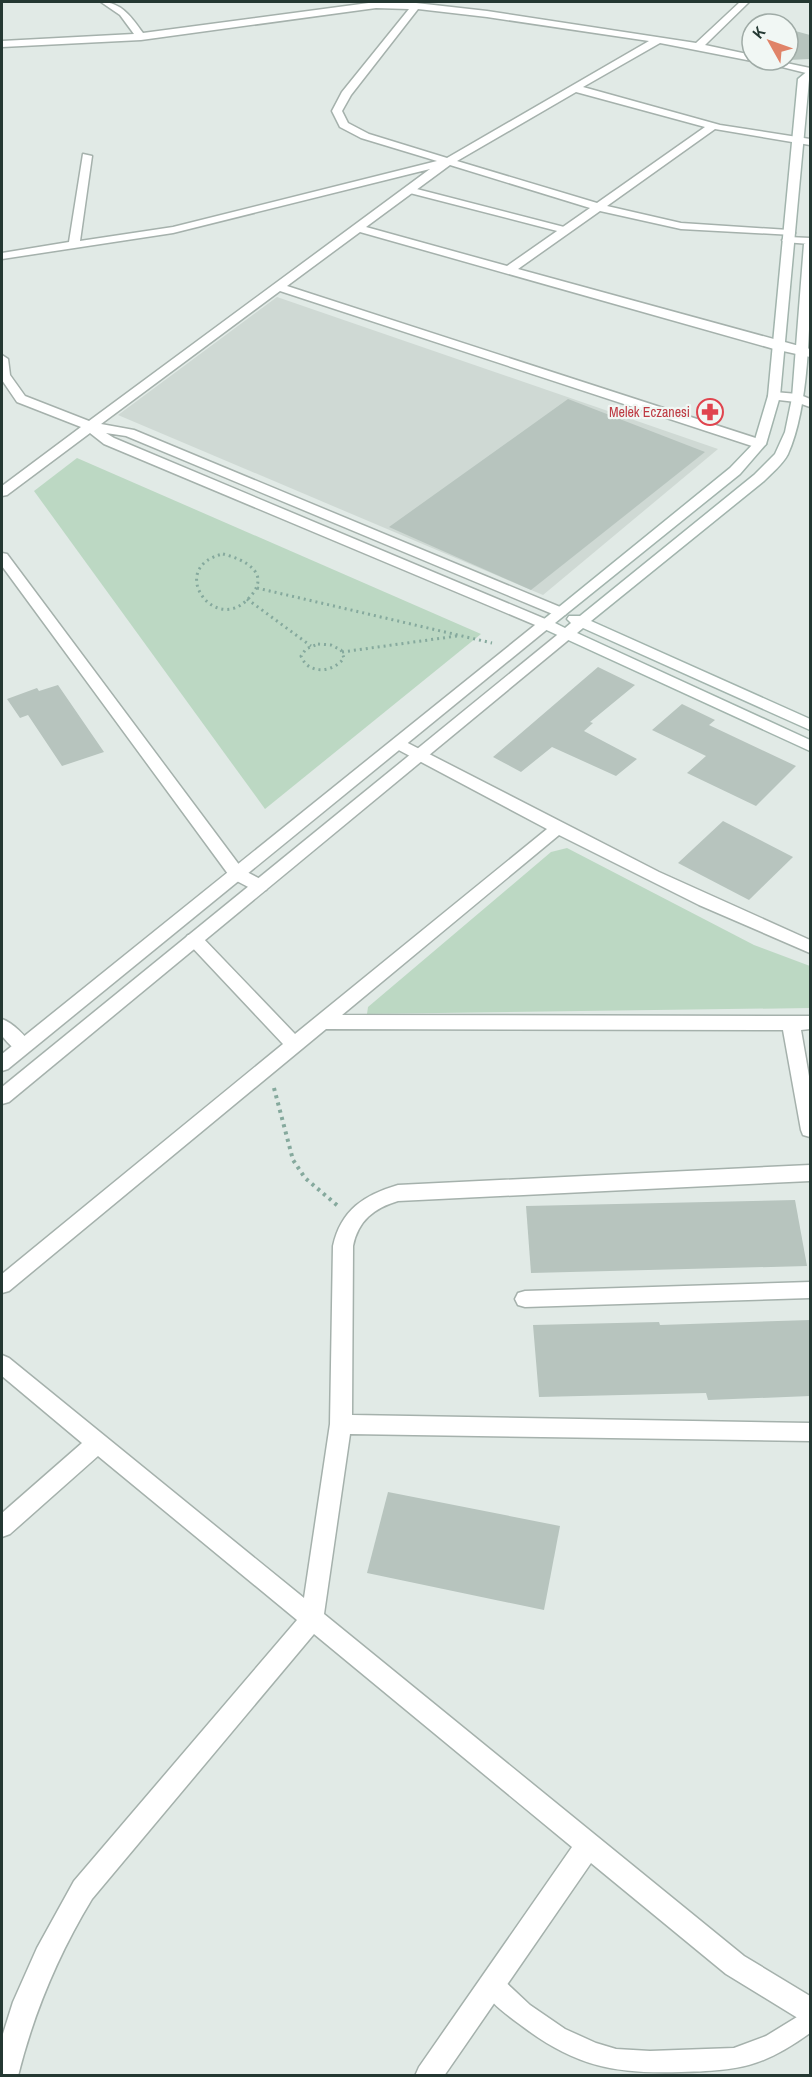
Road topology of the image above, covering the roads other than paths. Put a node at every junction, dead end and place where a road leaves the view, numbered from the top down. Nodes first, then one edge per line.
1 (105, 2) edge
2 (745, 2) edge
3 (416, 6) junction
4 (141, 37) junction
5 (658, 40) junction
6 (2, 44) edge
7 (697, 47) junction
8 (740, 56) edge
9 (810, 71) edge
10 (574, 88) junction
11 (713, 126) junction
12 (804, 141) edge
13 (87, 156) dead end
14 (447, 162) junction
15 (409, 190) junction
16 (598, 207) junction
17 (357, 228) junction
18 (565, 230) junction
19 (789, 236) junction
20 (810, 242) edge
21 (74, 245) junction
22 (2, 256) edge
23 (508, 271) junction
24 (278, 287) junction
25 (807, 315) edge
26 (778, 346) junction
27 (806, 352) edge
28 (2, 359) edge
29 (774, 396) junction
30 (804, 401) edge
31 (89, 426) junction
32 (760, 444) junction
33 (2, 492) edge
34 (2, 557) edge
35 (560, 612) junction
36 (582, 622) junction
37 (545, 624) junction
38 (567, 634) junction
39 (810, 725) edge
40 (399, 743) junction
41 (810, 746) edge
42 (420, 754) junction
43 (559, 827) junction
44 (237, 874) junction
45 (260, 886) junction
46 (194, 939) junction
47 (810, 947) edge
48 (319, 1022) junction
49 (810, 1023) edge
50 (790, 1024) junction
51 (2, 1026) edge
52 (293, 1043) junction
53 (23, 1046) junction
54 (2, 1064) edge
55 (2, 1097) edge
56 (810, 1130) edge
57 (810, 1173) edge
58 (2, 1285) edge
59 (810, 1290) edge
60 (525, 1299) dead end
61 (2, 1364) edge
62 (341, 1424) junction
63 (810, 1432) edge
64 (97, 1443) junction
65 (2, 1527) edge
66 (312, 1620) junction
67 (589, 1845) junction
68 (491, 1984) junction
69 (810, 2012) edge
70 (810, 2020) edge
71 (4, 2076) edge
72 (428, 2076) edge

1 - 4 street
2 - 7 street
3 - 4 street
3 - 5 street
3 - 14 street
4 - 6 street
5 - 7 street
5 - 10 street
7 - 8 street
9 - 12 street
10 - 11 street
10 - 14 street
11 - 12 street
11 - 16 street
12 - 19 street
13 - 21 street
14 - 15 street
14 - 16 street
14 - 21 street
15 - 17 street
15 - 18 lane
16 - 18 street
16 - 19 street
17 - 23 street
17 - 24 street
18 - 23 street
19 - 20 street
19 - 26 street
20 - 25 street
21 - 22 street
23 - 26 street
24 - 31 street
24 - 32 street
25 - 27 street
26 - 27 street
26 - 29 street
27 - 30 street
28 - 31 street
29 - 30 street
29 - 32 street
30 - 36 street
31 - 33 street
31 - 35 street
31 - 37 street
32 - 35 street
34 - 44 street
35 - 36 street
35 - 37 street
36 - 38 street
36 - 39 street
37 - 38 street
37 - 40 street
38 - 41 street
38 - 42 street
40 - 42 street
40 - 44 street
42 - 43 street
42 - 45 street
43 - 47 street
43 - 48 street
44 - 45 street
44 - 53 street
45 - 46 street
46 - 52 street
46 - 55 street
48 - 50 street
48 - 52 street
49 - 50 street
50 - 56 street
51 - 53 street
52 - 58 street
53 - 54 street
57 - 62 street
59 - 60 street
61 - 64 street
62 - 63 street
62 - 66 street
64 - 65 street
64 - 66 street
66 - 67 street
66 - 71 street
67 - 68 street
67 - 69 street
68 - 70 lane
68 - 72 street

